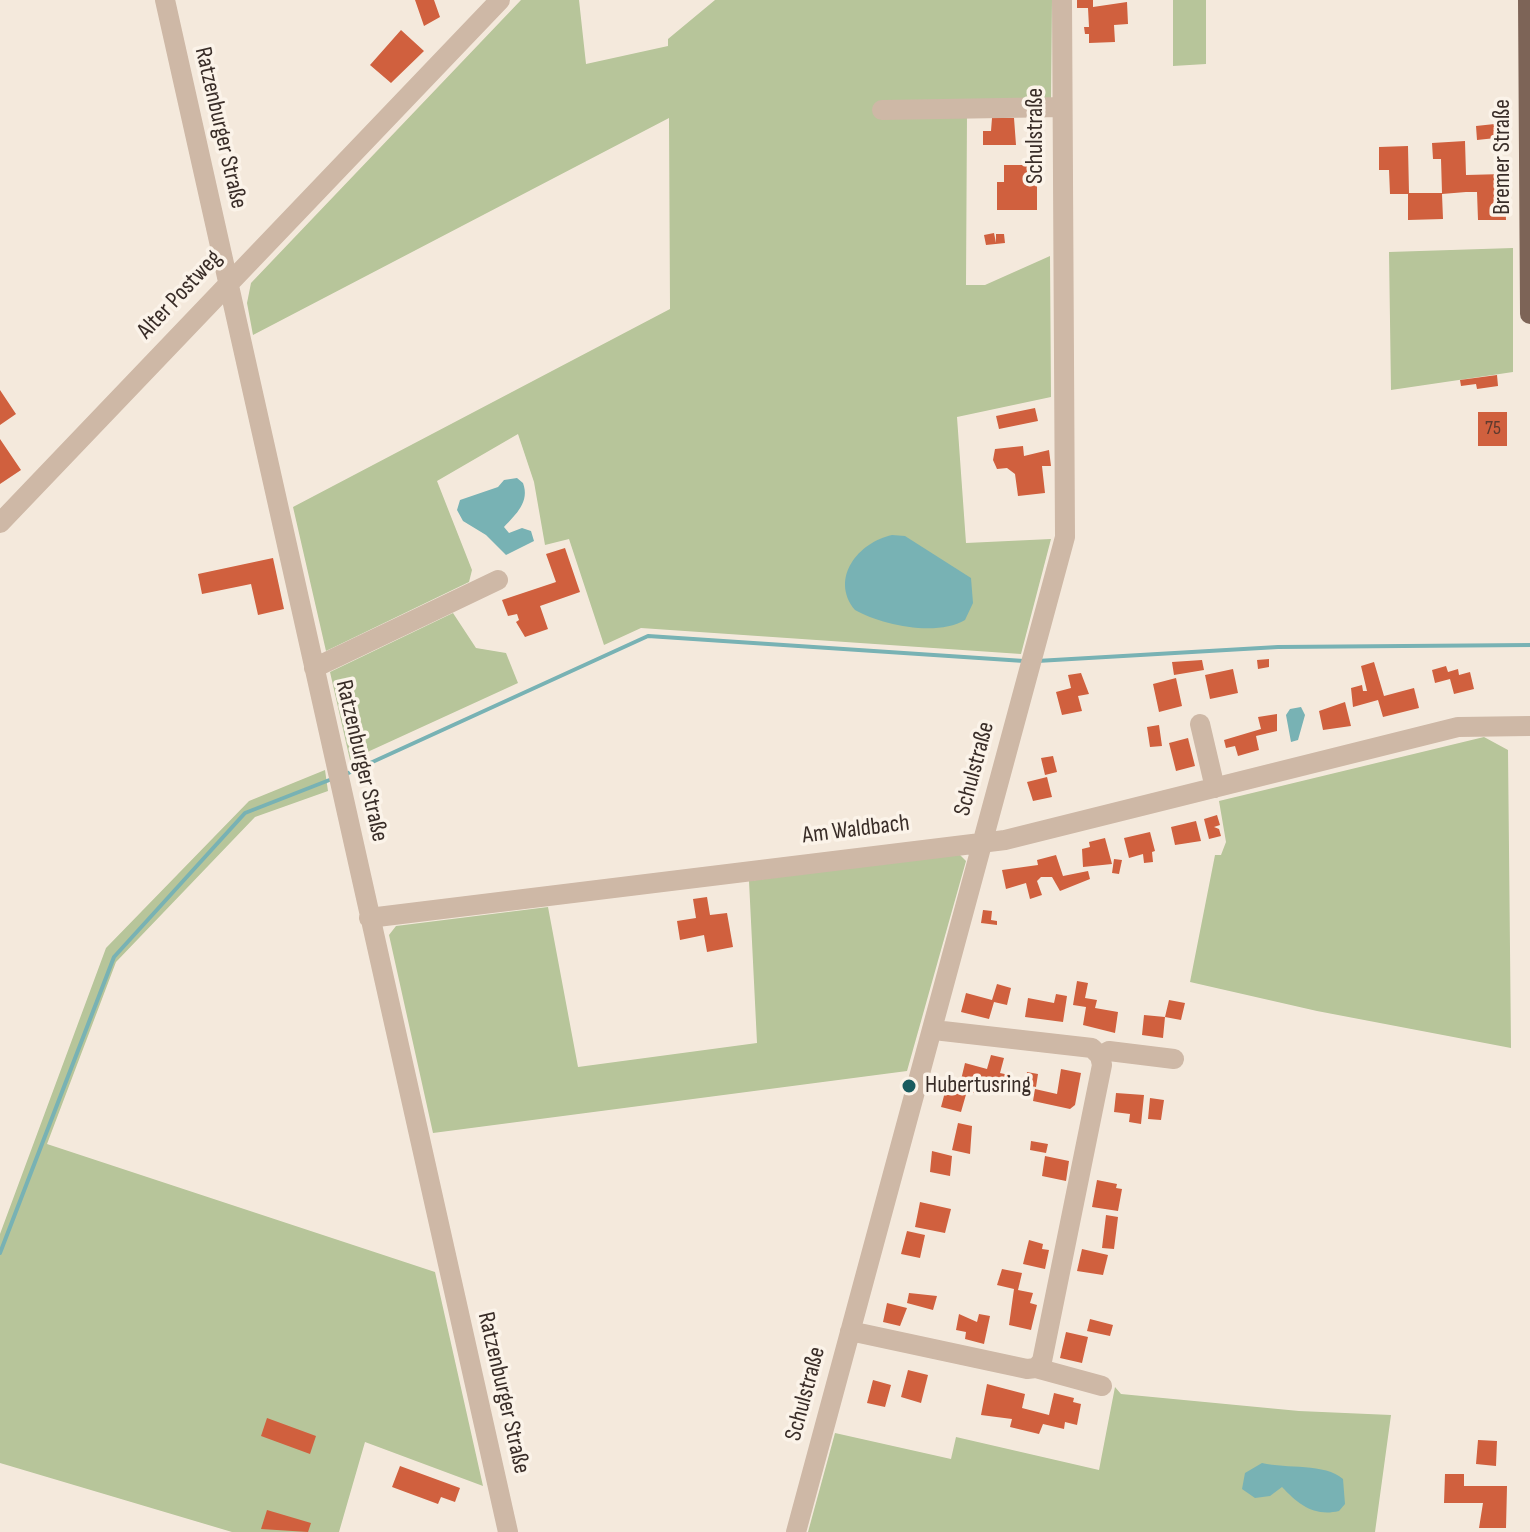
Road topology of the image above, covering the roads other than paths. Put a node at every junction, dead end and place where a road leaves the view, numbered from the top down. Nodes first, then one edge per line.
1 (165, 0) edge
2 (500, 0) edge
3 (1062, 0) edge
4 (1528, 0) edge
5 (1062, 107) junction
6 (882, 110) dead end
7 (228, 283) junction
8 (1530, 314) edge
9 (0, 523) edge
10 (498, 580) dead end
11 (314, 668) junction
12 (1200, 724) dead end
13 (1530, 726) edge
14 (1215, 788) junction
15 (983, 842) junction
16 (369, 918) junction
17 (934, 1030) junction
18 (1100, 1056) junction
19 (1174, 1059) dead end
20 (850, 1331) junction
21 (1036, 1368) junction
22 (1102, 1386) dead end
23 (508, 1532) edge
24 (796, 1532) edge

1 - 7 street, Ratzenburger Straße
2 - 7 street, Alter Postweg
3 - 5 street, Schulstraße
4 - 8 main road, Bremer Straße
5 - 6 street
5 - 15 street, Schulstraße
7 - 9 street, Alter Postweg
7 - 11 street, Ratzenburger Straße
10 - 11 street
11 - 16 street, Ratzenburger Straße
12 - 14 street
13 - 14 street, Am Waldbach
14 - 15 street, Am Waldbach
15 - 16 street, Am Waldbach
15 - 17 street, Schulstraße
16 - 23 street, Ratzenburger Straße
17 - 18 street
17 - 20 street, Schulstraße
18 - 19 street
18 - 21 street
20 - 21 street
20 - 24 street, Schulstraße
21 - 22 street

